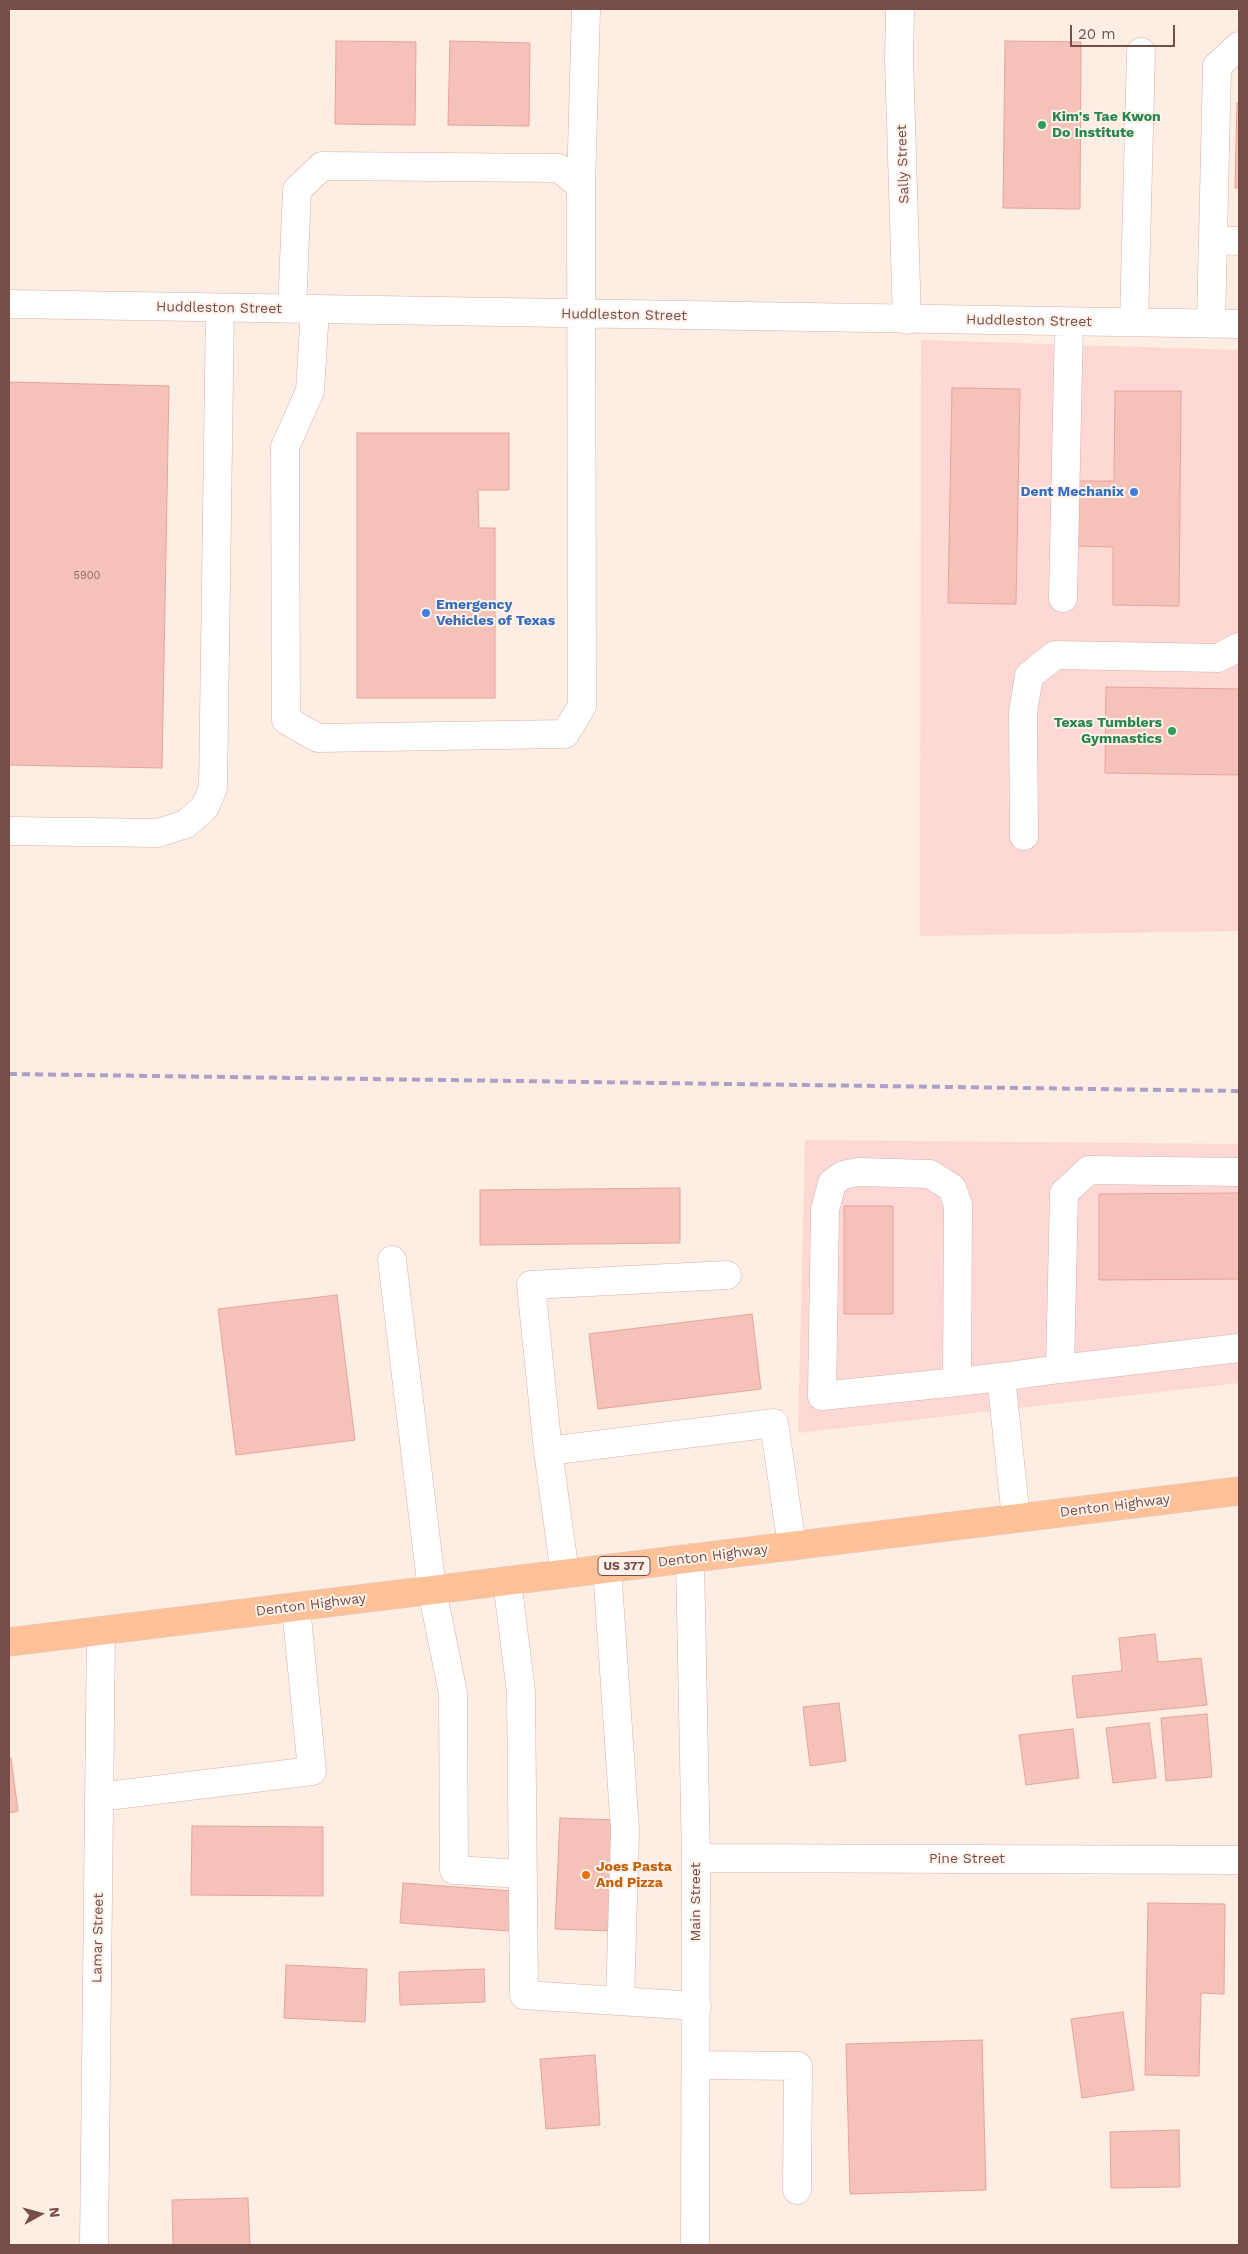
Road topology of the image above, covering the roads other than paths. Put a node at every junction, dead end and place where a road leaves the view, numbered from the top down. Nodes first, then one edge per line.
1 (586, 9) edge
2 (900, 9) edge
3 (1239, 46) edge
4 (1141, 52) dead end
5 (581, 186) junction
6 (1226, 240) edge
7 (9, 304) edge
8 (220, 308) junction
9 (303, 309) junction
10 (580, 314) junction
11 (907, 320) junction
12 (1069, 322) junction
13 (1134, 322) junction
14 (1211, 323) junction
15 (1239, 324) edge
16 (1062, 598) dead end
17 (1239, 647) edge
18 (9, 831) edge
19 (1024, 836) dead end
20 (1239, 1172) edge
21 (392, 1260) dead end
22 (727, 1275) dead end
23 (1239, 1348) edge
24 (1060, 1369) junction
25 (1001, 1377) junction
26 (957, 1382) junction
27 (548, 1451) junction
28 (1239, 1491) edge
29 (1016, 1518) junction
30 (792, 1546) junction
31 (690, 1558) junction
32 (607, 1568) junction
33 (566, 1574) junction
34 (507, 1581) junction
35 (432, 1590) junction
36 (296, 1607) junction
37 (101, 1631) junction
38 (9, 1642) edge
39 (99, 1797) junction
40 (696, 1858) junction
41 (1239, 1860) edge
42 (523, 1874) junction
43 (620, 2001) junction
44 (697, 2006) junction
45 (696, 2065) junction
46 (797, 2190) dead end
47 (94, 2245) edge
48 (695, 2245) edge

1 - 5 street
2 - 11 street, Sally Street
3 - 6 street
4 - 13 street
5 - 9 street
5 - 10 street
6 - 14 street
7 - 8 street, Huddleston Street
8 - 9 street, Huddleston Street
8 - 18 street
9 - 10 street, Huddleston Street
9 - 10 street
10 - 11 street, Huddleston Street
11 - 12 street, Huddleston Street
12 - 13 street, Huddleston Street
12 - 16 street
13 - 14 street, Huddleston Street
14 - 15 street, Huddleston Street
17 - 19 street
20 - 24 street
21 - 35 street
22 - 27 street
23 - 24 street
24 - 25 street
25 - 26 street
25 - 29 street
26 - 26 street
27 - 30 street
27 - 33 street
28 - 29 main road, Denton Highway / US 377
29 - 30 main road, Denton Highway / US 377
30 - 31 main road, Denton Highway / US 377
31 - 32 main road, Denton Highway / US 377
31 - 40 street, Main Street
32 - 33 main road, Denton Highway / US 377
32 - 43 street
33 - 34 main road, Denton Highway / US 377
34 - 35 main road, Denton Highway / US 377
34 - 42 street
35 - 36 main road, Denton Highway / US 377
35 - 42 street
36 - 37 main road, Denton Highway / US 377
36 - 39 street
37 - 38 main road, Denton Highway / US 377
37 - 39 street, Lamar Street
39 - 47 street, Lamar Street
40 - 41 street, Pine Street
40 - 44 street, Main Street
42 - 43 street
43 - 44 street
44 - 45 street, Main Street
45 - 46 street
45 - 48 street, Main Street

